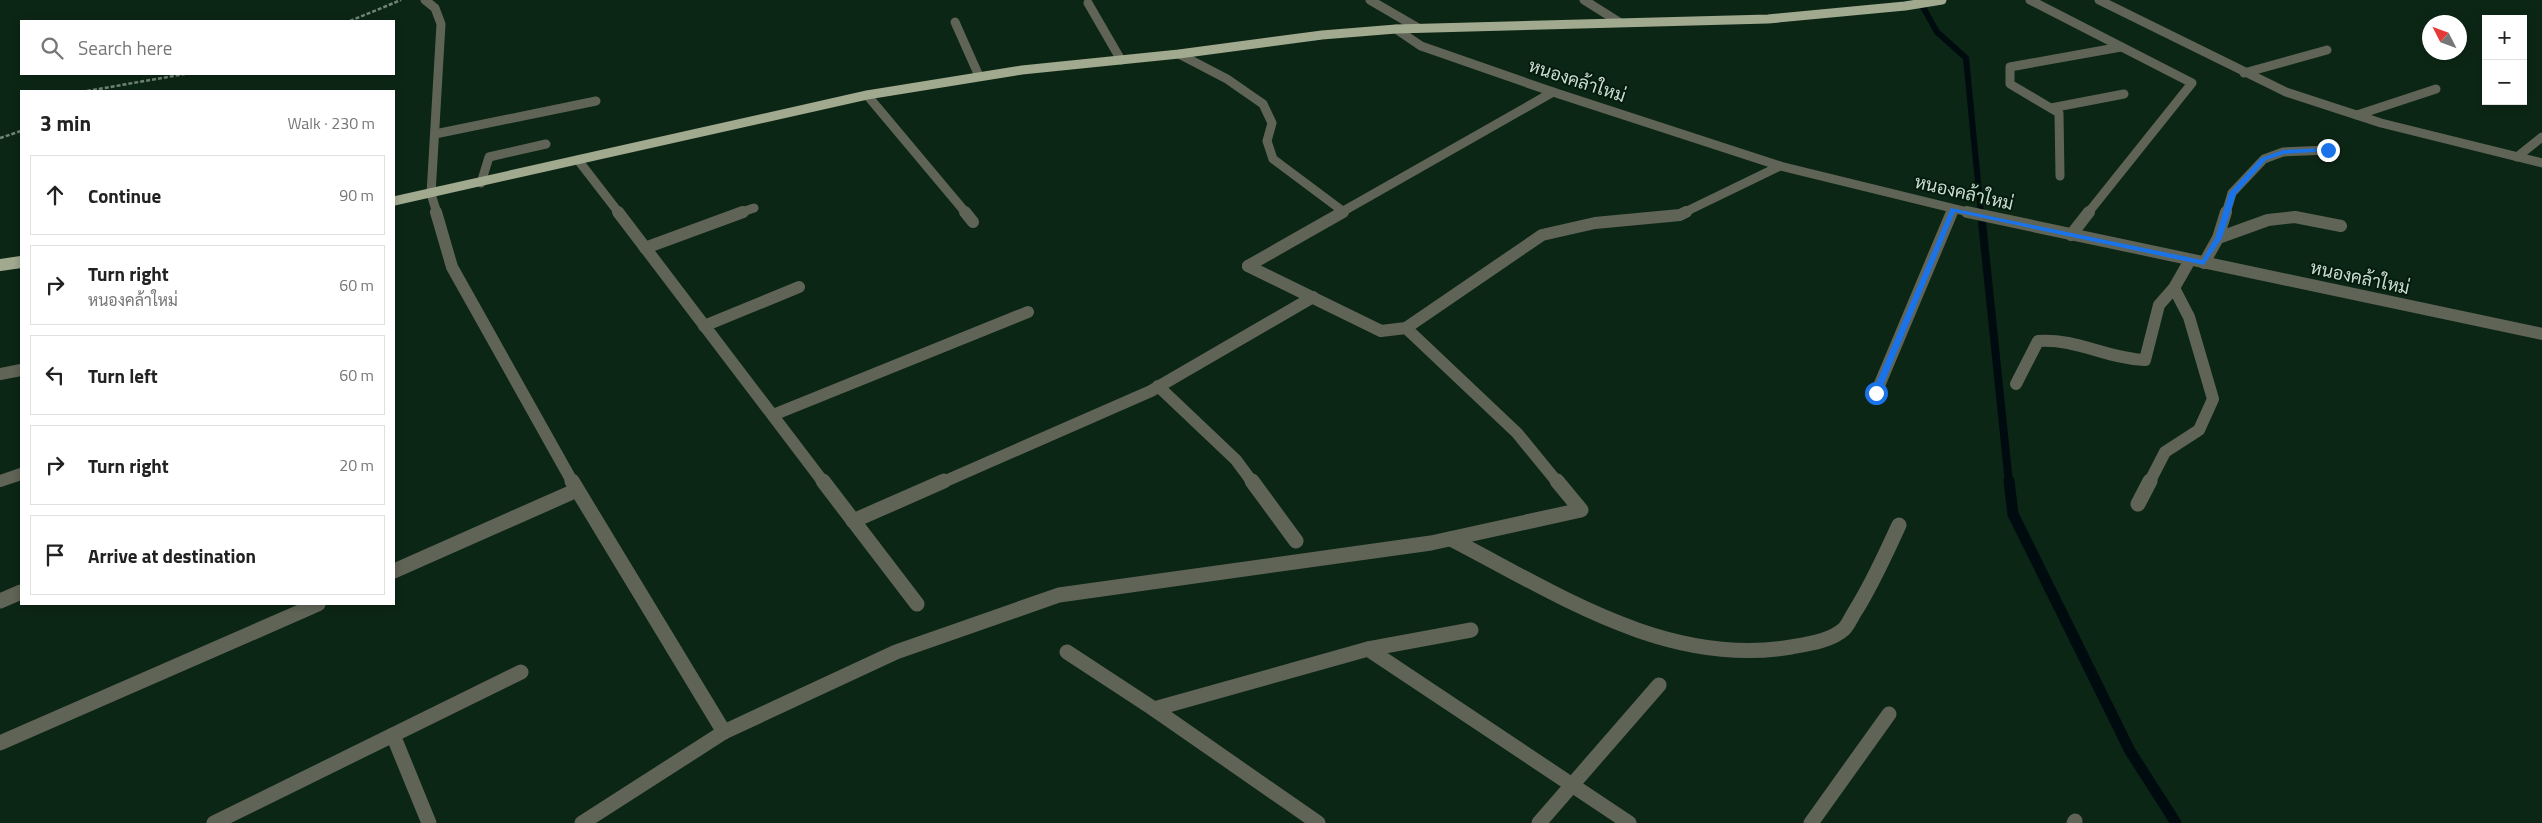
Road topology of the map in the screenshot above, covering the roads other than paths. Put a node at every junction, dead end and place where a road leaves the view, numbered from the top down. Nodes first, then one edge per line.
1 (424, 0) edge
2 (1370, 0) edge
3 (1584, 0) edge
4 (1942, 0) edge
5 (2030, 0) edge
6 (2099, 0) edge
7 (1088, 3) dead end
8 (955, 22) dead end
9 (1619, 22) junction
10 (1418, 28) junction
11 (1396, 29) junction
12 (2122, 48) junction
13 (2327, 50) dead end
14 (1179, 54) junction
15 (1121, 60) junction
16 (2244, 73) junction
17 (979, 76) junction
18 (2436, 89) dead end
19 (1553, 92) junction
20 (2124, 94) dead end
21 (867, 95) junction
22 (596, 101) dead end
23 (2051, 108) junction
24 (2356, 116) junction
25 (435, 134) junction
26 (2542, 137) edge
27 (546, 144) dead end
28 (2328, 150) dead end
29 (2517, 157) junction
30 (578, 160) junction
31 (2542, 163) edge
32 (1780, 166) junction
33 (2060, 176) dead end
34 (481, 183) junction
35 (431, 194) junction
36 (395, 201) edge
37 (754, 208) dead end
38 (1958, 211) junction
39 (1344, 212) junction
40 (973, 222) dead end
41 (2341, 226) dead end
42 (2071, 235) junction
43 (2218, 238) junction
44 (645, 248) junction
45 (2190, 260) junction
46 (20, 262) edge
47 (2204, 263) junction
48 (0, 265) edge
49 (798, 287) dead end
50 (2174, 288) junction
51 (1313, 297) junction
52 (1028, 312) dead end
53 (704, 326) junction
54 (1406, 328) junction
55 (2542, 334) edge
56 (20, 370) edge
57 (0, 374) edge
58 (2016, 384) dead end
59 (1158, 386) junction
60 (1876, 393) dead end
61 (773, 415) junction
62 (20, 474) edge
63 (0, 481) edge
64 (577, 490) junction
65 (2138, 504) dead end
66 (853, 521) junction
67 (1899, 525) dead end
68 (1451, 539) junction
69 (1296, 541) dead end
70 (395, 571) edge
71 (20, 592) edge
72 (0, 601) edge
73 (917, 604) dead end
74 (316, 605) edge
75 (1471, 630) dead end
76 (1368, 649) junction
77 (1067, 652) dead end
78 (521, 672) dead end
79 (1659, 685) dead end
80 (1154, 708) junction
81 (1889, 714) dead end
82 (724, 732) junction
83 (393, 735) junction
84 (0, 743) edge
85 (1572, 786) junction
86 (234, 819) edge
87 (214, 823) edge
88 (429, 823) edge
89 (582, 823) edge
90 (1318, 823) edge
91 (1539, 823) edge
92 (1629, 823) edge
93 (1811, 823) edge

1 - 25 street
2 - 10 street
3 - 9 street
4 - 9 main road
5 - 12 street
6 - 16 street
7 - 15 street
8 - 17 street
9 - 10 main road
10 - 11 main road
11 - 14 main road
11 - 19 street, หนองคล้าใหม่
12 - 23 street
12 - 42 street
13 - 16 street
14 - 15 main road
14 - 39 street
15 - 17 main road
16 - 24 street
17 - 21 main road
18 - 24 street
19 - 32 street, หนองคล้าใหม่
19 - 39 street
20 - 23 street
21 - 30 main road
21 - 40 street
22 - 25 street
23 - 33 street
24 - 29 street
25 - 35 street
26 - 29 street
27 - 34 street
28 - 43 street
29 - 31 street
30 - 34 main road
30 - 44 street
32 - 38 street, หนองคล้าใหม่
32 - 54 street
34 - 35 main road
35 - 36 main road
35 - 64 street
37 - 44 street
38 - 42 street, หนองคล้าใหม่
38 - 60 street
39 - 51 street
41 - 43 street
42 - 45 street, หนองคล้าใหม่
43 - 47 street
44 - 53 street
45 - 47 street, หนองคล้าใหม่
45 - 50 street
46 - 48 main road
47 - 55 street, หนองคล้าใหม่
49 - 53 street
50 - 58 street
50 - 65 street
51 - 54 street
51 - 59 street
52 - 61 street
53 - 61 street
54 - 68 street
56 - 57 street
59 - 66 street
59 - 69 street
61 - 66 street
62 - 63 street
64 - 70 street
64 - 82 street
66 - 73 street
67 - 68 street
68 - 82 street
71 - 72 street
74 - 84 street
75 - 76 street
76 - 80 street
76 - 85 street
77 - 80 street
78 - 83 street
79 - 85 street
80 - 90 street
81 - 93 street
82 - 89 street
83 - 86 street
83 - 88 street
85 - 91 street
85 - 92 street
86 - 87 street

